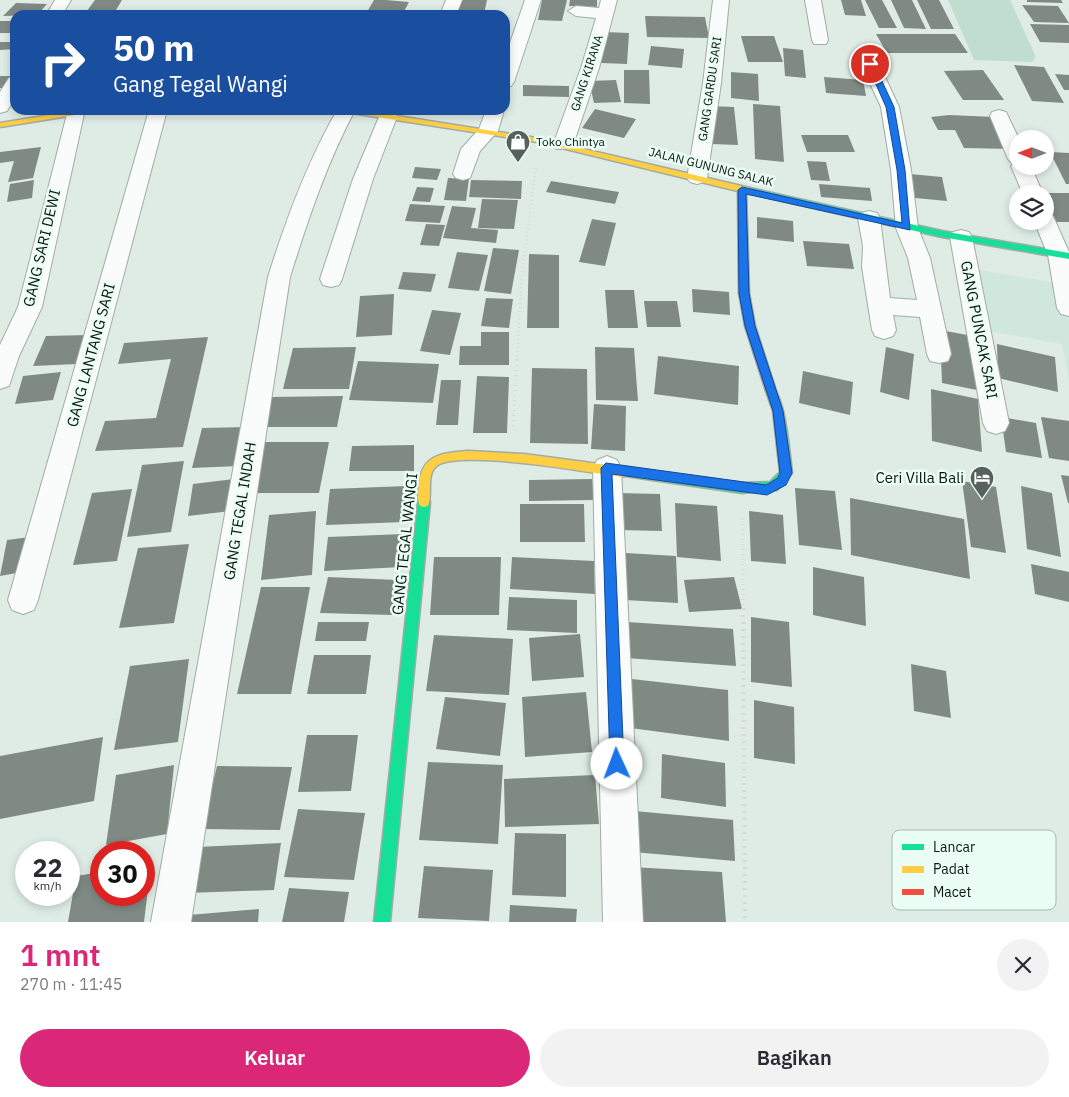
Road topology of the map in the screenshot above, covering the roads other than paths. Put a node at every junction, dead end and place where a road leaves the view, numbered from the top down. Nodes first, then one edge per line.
1 (533, 0) edge
2 (720, 0) edge
3 (813, 0) edge
4 (607, 7) edge
5 (576, 12) dead end
6 (820, 40) dead end
7 (870, 64) dead end
8 (510, 67) edge
9 (10, 90) edge
10 (0, 107) edge
11 (64, 115) edge
12 (86, 115) edge
13 (157, 115) edge
14 (342, 115) edge
15 (400, 115) edge
16 (493, 115) edge
17 (999, 116) dead end
18 (0, 126) edge
19 (488, 131) junction
20 (1009, 139) edge
21 (563, 145) junction
22 (463, 174) dead end
23 (697, 178) junction
24 (742, 190) junction
25 (869, 218) junction
26 (906, 228) junction
27 (1050, 230) edge
28 (961, 237) junction
29 (1064, 255) edge
30 (331, 279) dead end
31 (881, 305) junction
32 (1069, 308) edge
33 (932, 310) junction
34 (884, 330) dead end
35 (939, 354) dead end
36 (0, 379) edge
37 (996, 423) dead end
38 (606, 468) junction
39 (24, 600) dead end
40 (171, 922) edge
41 (382, 922) edge
42 (623, 922) edge

1 - 8 street
2 - 23 street, GANG GARDU SARI
3 - 6 street
4 - 5 street
4 - 21 street, GANG KIRANA
7 - 26 street
9 - 10 street
11 - 18 street
12 - 36 street, GANG SARI DEWI
13 - 39 street, GANG LANTANG SARI
14 - 40 street, GANG TEGAL INDAH
15 - 19 street, JALAN GUNUNG SALAK
15 - 30 street
16 - 19 street
17 - 20 street
19 - 21 street, JALAN GUNUNG SALAK
19 - 22 street
21 - 23 street, JALAN GUNUNG SALAK
23 - 24 street, JALAN GUNUNG SALAK
24 - 25 street, JALAN GUNUNG SALAK
24 - 38 street, GANG TEGAL WANGI
25 - 26 street, JALAN GUNUNG SALAK
25 - 31 street
26 - 28 street, JALAN GUNUNG SALAK
26 - 33 street
27 - 29 street
28 - 29 street, JALAN GUNUNG SALAK
28 - 37 street, GANG PUNCAK SARI
29 - 32 street
31 - 33 street
31 - 34 street
33 - 35 street
38 - 41 street, GANG TEGAL WANGI
38 - 42 street

